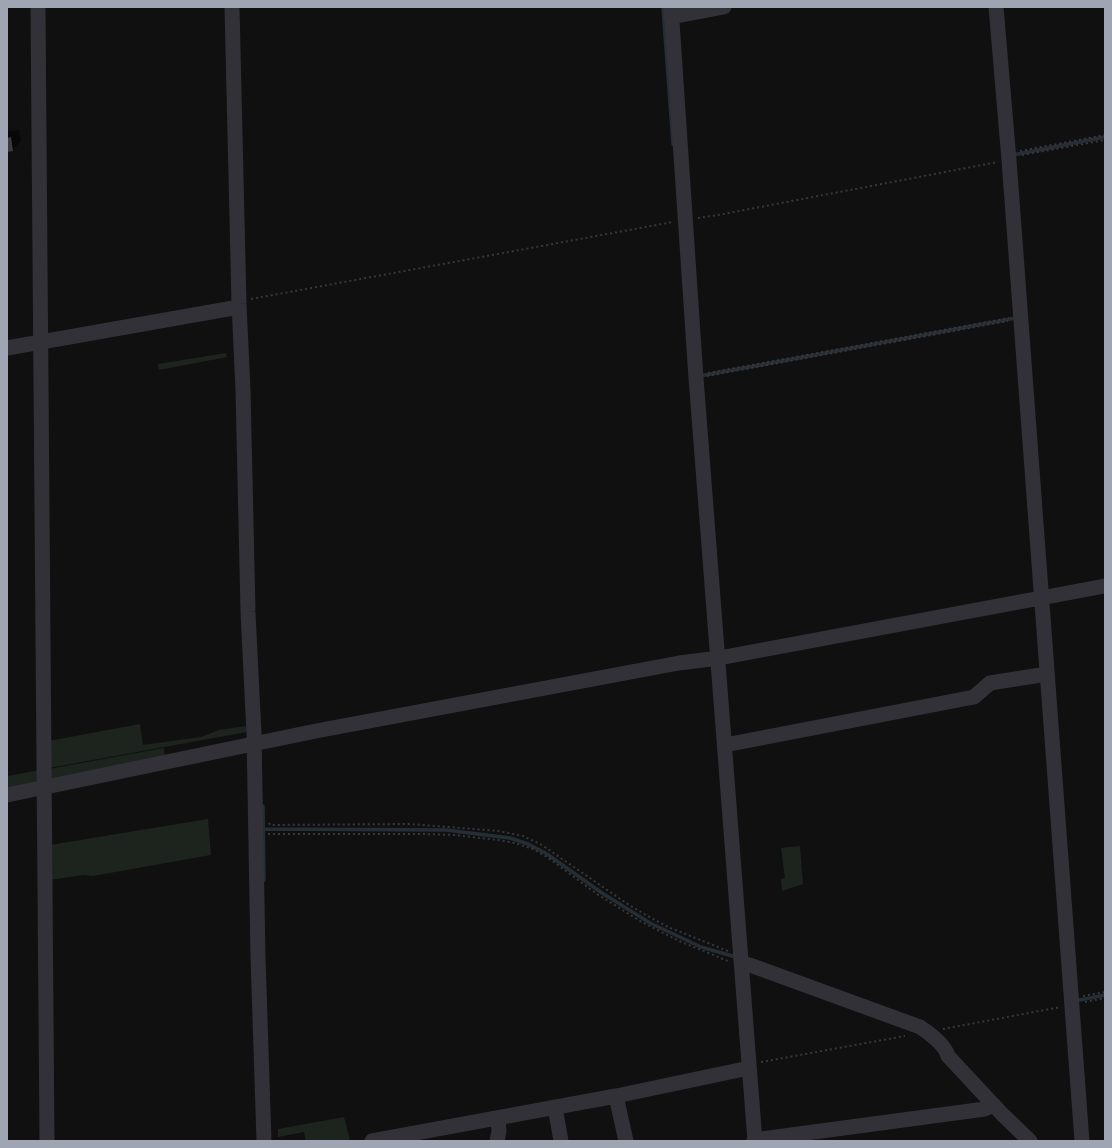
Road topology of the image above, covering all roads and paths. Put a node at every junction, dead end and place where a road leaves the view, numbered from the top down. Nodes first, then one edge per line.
1 (38, 7) edge
2 (232, 7) edge
3 (724, 7) edge
4 (996, 7) edge
5 (671, 12) edge
6 (1105, 135) edge
7 (1105, 140) edge
8 (1014, 156) junction
9 (680, 221) junction
10 (245, 303) junction
11 (1020, 317) junction
12 (41, 342) junction
13 (7, 348) edge
14 (696, 376) junction
15 (1105, 586) edge
16 (1042, 597) junction
17 (719, 658) junction
18 (1046, 674) junction
19 (257, 744) junction
20 (725, 745) junction
21 (44, 787) junction
22 (7, 795) edge
23 (267, 820) dead end
24 (268, 839) dead end
25 (737, 958) junction
26 (1105, 998) edge
27 (1078, 1003) junction
28 (932, 1031) junction
29 (746, 1068) junction
30 (616, 1096) junction
31 (994, 1106) junction
32 (554, 1107) junction
33 (498, 1118) junction
34 (439, 1135) edge
35 (754, 1140) edge
36 (48, 1141) edge
37 (264, 1141) edge
38 (373, 1141) edge
39 (497, 1141) edge
40 (561, 1141) edge
41 (626, 1141) edge
42 (1030, 1141) edge
43 (1082, 1141) edge

1 - 12 street
2 - 10 street
3 - 5 street
4 - 8 street
5 - 9 street
6 - 8 path
7 - 8 path
8 - 9 path
8 - 11 street
9 - 10 path
9 - 14 street
10 - 12 street
10 - 19 street
11 - 14 path
11 - 16 street
12 - 13 street
12 - 21 street
14 - 17 street
15 - 16 street
16 - 17 street
16 - 18 street
17 - 19 street
17 - 20 street
18 - 20 street
18 - 27 street
19 - 21 street
19 - 37 street
20 - 25 street
21 - 22 street
21 - 36 street
23 - 25 path
24 - 25 path
25 - 28 street
25 - 29 street
26 - 27 path
27 - 28 path
27 - 43 street
28 - 29 path
28 - 31 street
29 - 30 street
29 - 35 street
30 - 32 street
30 - 41 street
31 - 35 street
31 - 42 street
32 - 33 street
32 - 40 street
33 - 34 street
33 - 39 street
34 - 38 street

